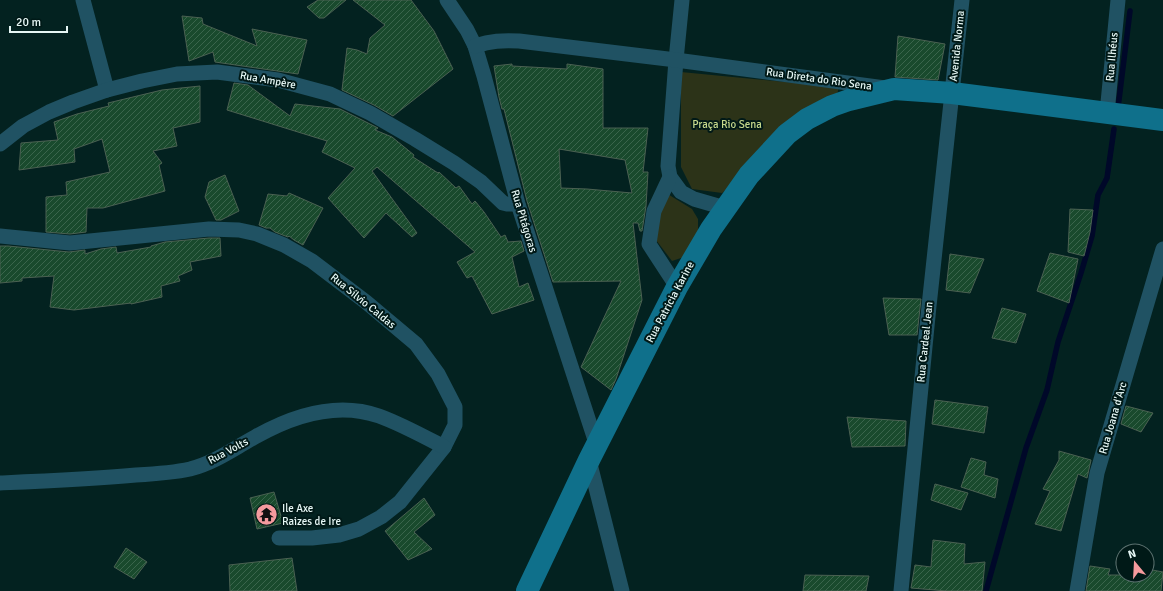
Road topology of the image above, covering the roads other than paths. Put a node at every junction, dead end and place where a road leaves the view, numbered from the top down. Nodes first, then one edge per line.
1 (83, 0) edge
2 (447, 0) edge
3 (682, 0) edge
4 (962, 0) edge
5 (1118, 0) edge
6 (475, 46) junction
7 (676, 60) junction
8 (894, 89) junction
9 (107, 90) junction
10 (952, 93) junction
11 (1107, 113) junction
12 (1163, 120) edge
13 (0, 144) edge
14 (670, 177) junction
15 (518, 204) junction
16 (725, 208) junction
17 (0, 236) edge
18 (1163, 249) edge
19 (677, 287) junction
20 (444, 447) junction
21 (593, 453) junction
22 (0, 483) edge
23 (279, 538) dead end
24 (527, 591) edge
25 (622, 591) edge
26 (901, 591) edge
27 (1076, 591) edge

1 - 9 street
2 - 6 street, Rua Pitágoras
3 - 7 street
4 - 10 street, Avenida Norma
5 - 11 street, Rua Ilhéus
6 - 7 street, Rua Direta do Rio Sena
6 - 15 street, Rua Pitágoras
7 - 8 street, Rua Direta do Rio Sena
7 - 14 street
8 - 10 main road, Rua Direta do Rio Sena
8 - 16 main road, Rua Patricia Karine
9 - 13 street, Rua Ampère
9 - 15 street, Rua Ampère
10 - 11 main road, Rua Direta do Rio Sena
10 - 26 street, Rua Cardeal Jean
11 - 12 main road, Rua Direta do Rio Sena
14 - 16 street
14 - 19 street
15 - 21 street, Rua Pitágoras
16 - 19 main road, Rua Patricia Karine
17 - 20 street, Rua Sílvio Caldas
18 - 27 street, Rua Joana d'Arc
19 - 21 main road, Rua Patricia Karine
20 - 22 street, Rua Volts
20 - 23 street, Rua Sílvio Caldas
21 - 24 main road, Rua Patricia Karine
21 - 25 street, Rua Pitágoras

